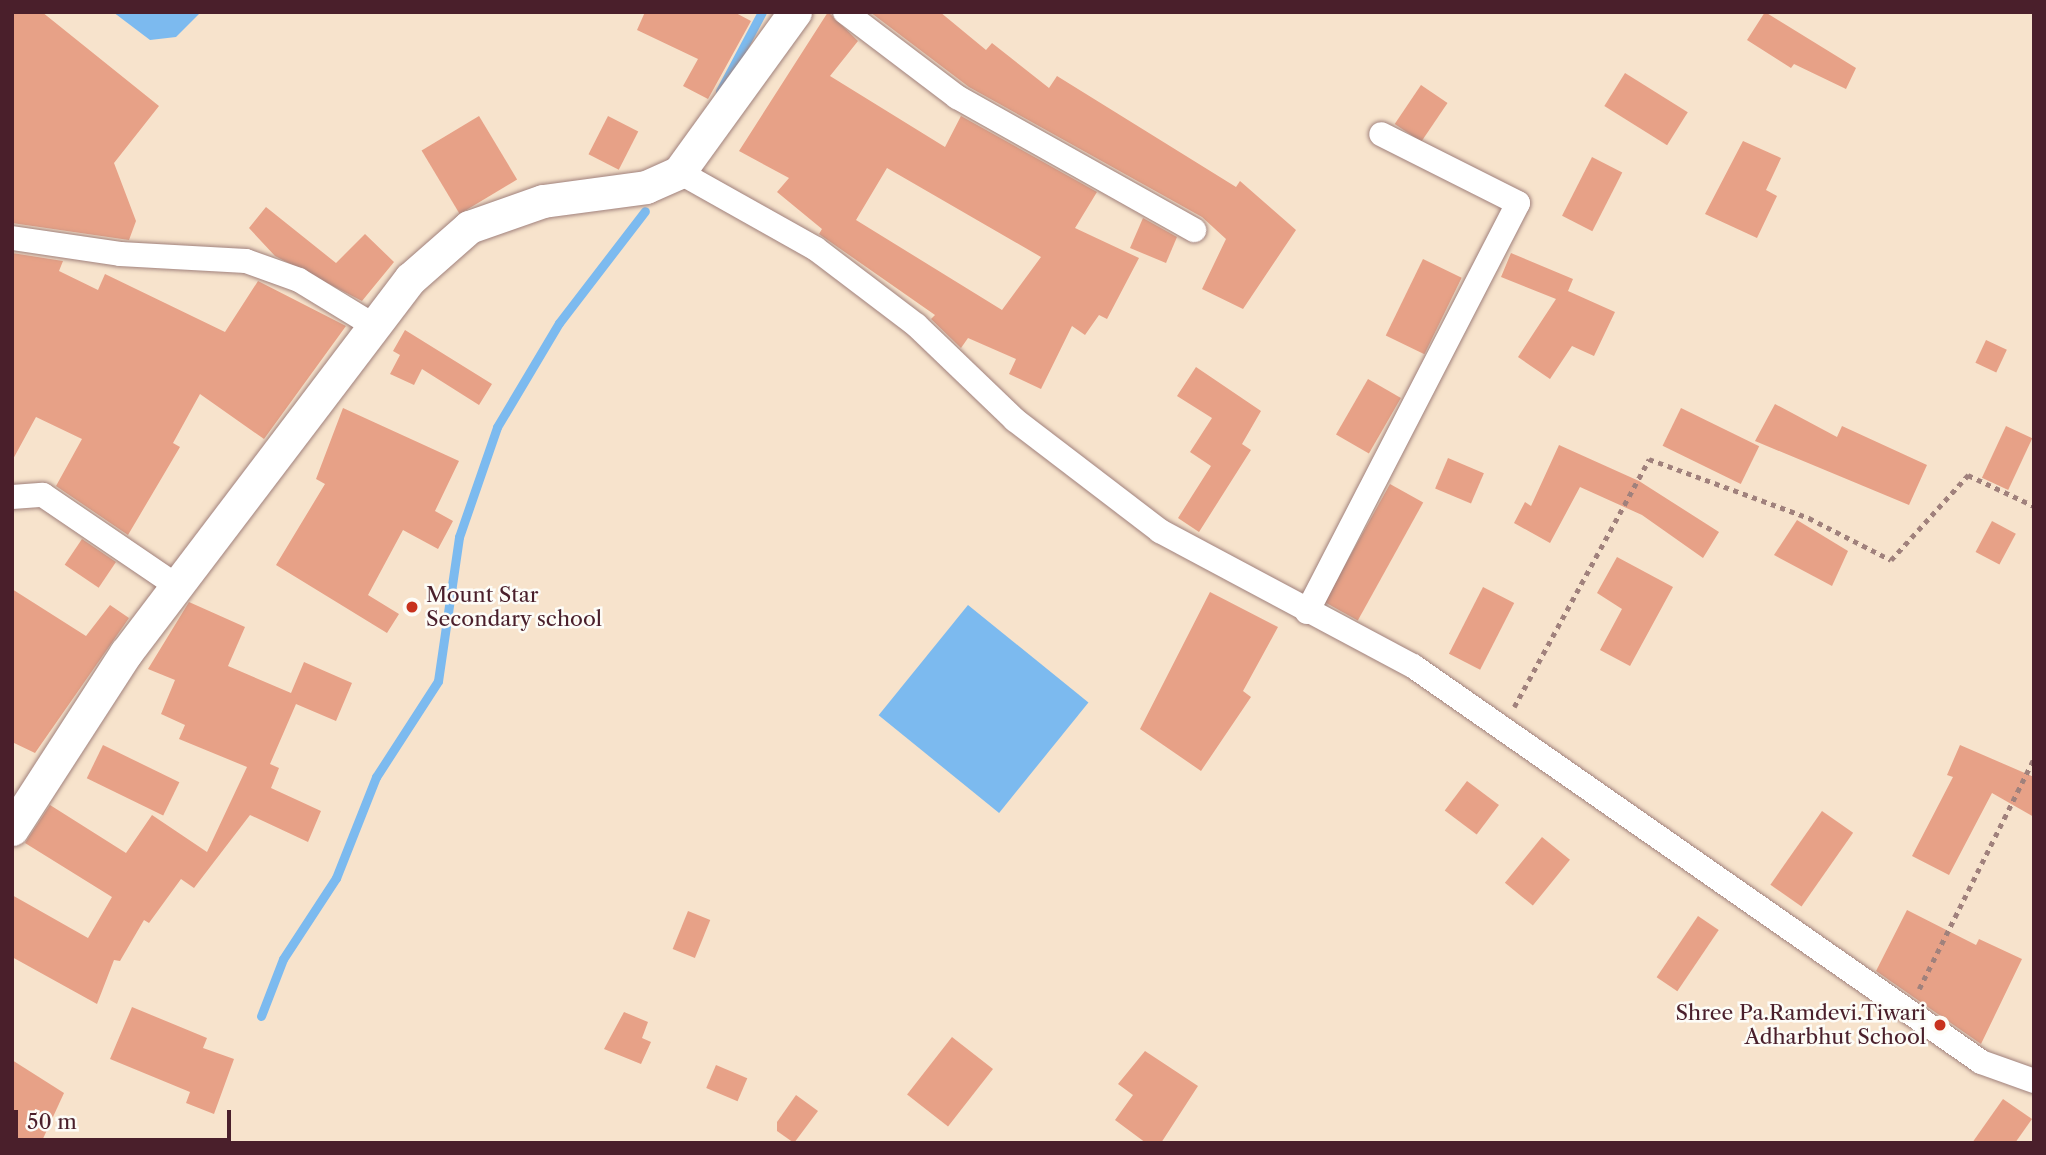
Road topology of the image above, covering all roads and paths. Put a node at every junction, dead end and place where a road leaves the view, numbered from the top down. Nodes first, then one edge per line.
1 (795, 12) edge
2 (845, 12) edge
3 (1381, 134) dead end
4 (680, 172) junction
5 (1194, 230) dead end
6 (12, 238) edge
7 (371, 324) junction
8 (12, 497) edge
9 (2034, 506) edge
10 (177, 586) junction
11 (1307, 612) junction
12 (1503, 728) junction
13 (2034, 758) edge
14 (15, 819) edge
15 (1907, 1011) junction
16 (2034, 1081) edge

1 - 4 street
2 - 5 street
3 - 11 street
4 - 7 street
4 - 11 street
6 - 7 street
7 - 10 street
8 - 10 street
9 - 12 path
10 - 14 street
11 - 12 street
12 - 15 street
13 - 15 path
15 - 16 street

